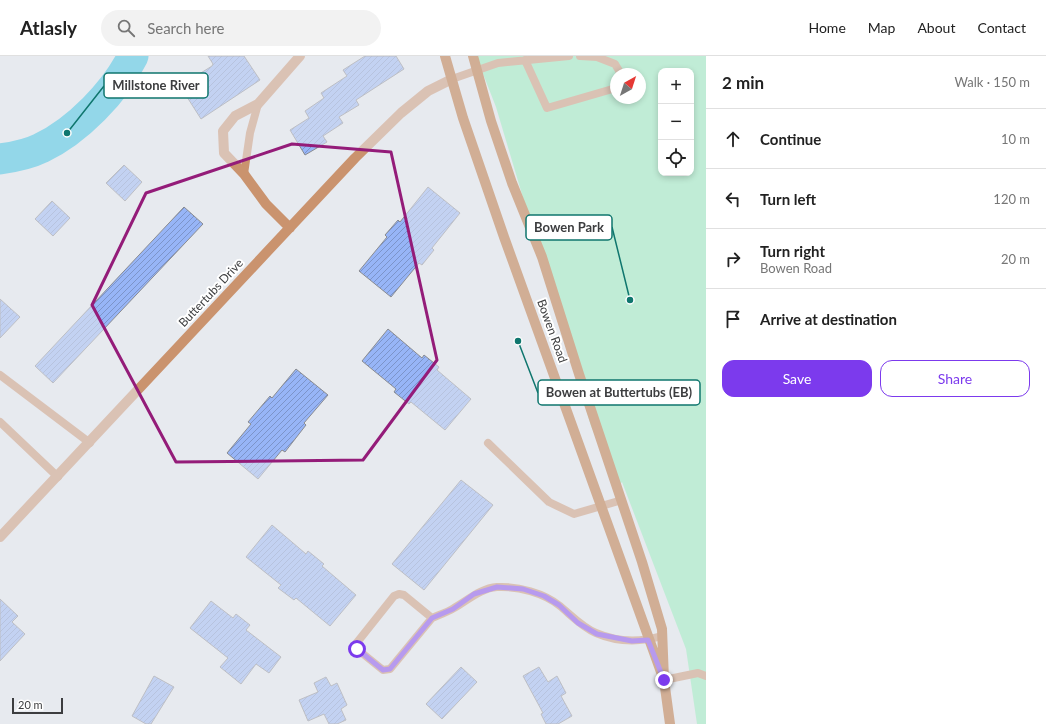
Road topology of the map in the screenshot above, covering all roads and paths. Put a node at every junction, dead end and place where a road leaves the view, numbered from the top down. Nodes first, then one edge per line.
1 (300, 56) edge
2 (445, 56) edge
3 (473, 56) edge
4 (569, 56) edge
5 (580, 56) edge
6 (525, 60) junction
7 (617, 68) edge
8 (476, 70) junction
9 (452, 79) junction
10 (610, 90) edge
11 (258, 104) junction
12 (244, 174) junction
13 (290, 228) junction
14 (0, 375) edge
15 (0, 422) edge
16 (90, 443) junction
17 (488, 444) dead end
18 (58, 477) junction
19 (622, 500) junction
20 (602, 507) junction
21 (0, 537) edge
22 (432, 618) junction
23 (662, 636) junction
24 (648, 640) junction
25 (706, 676) edge
26 (664, 680) junction
27 (670, 724) edge

1 - 11 street
2 - 9 main road, Bowen Road
3 - 8 main road, Bowen Road
4 - 6 lane
5 - 7 lane
6 - 8 lane
6 - 10 lane
8 - 9 lane
8 - 19 main road, Bowen Road
9 - 13 street, Buttertubs Drive
9 - 20 main road, Bowen Road
11 - 12 lane
11 - 12 street
12 - 13 street
13 - 16 street, Buttertubs Drive
14 - 16 lane
15 - 18 lane
16 - 18 street, Buttertubs Drive
17 - 20 lane
18 - 21 street, Buttertubs Drive
19 - 20 lane
19 - 23 main road, Bowen Road
20 - 24 main road, Bowen Road
22 - 22 lane
22 - 24 lane
23 - 24 lane
23 - 26 main road, Bowen Road
24 - 26 main road, Bowen Road
25 - 26 lane
26 - 27 main road, Bowen Road

